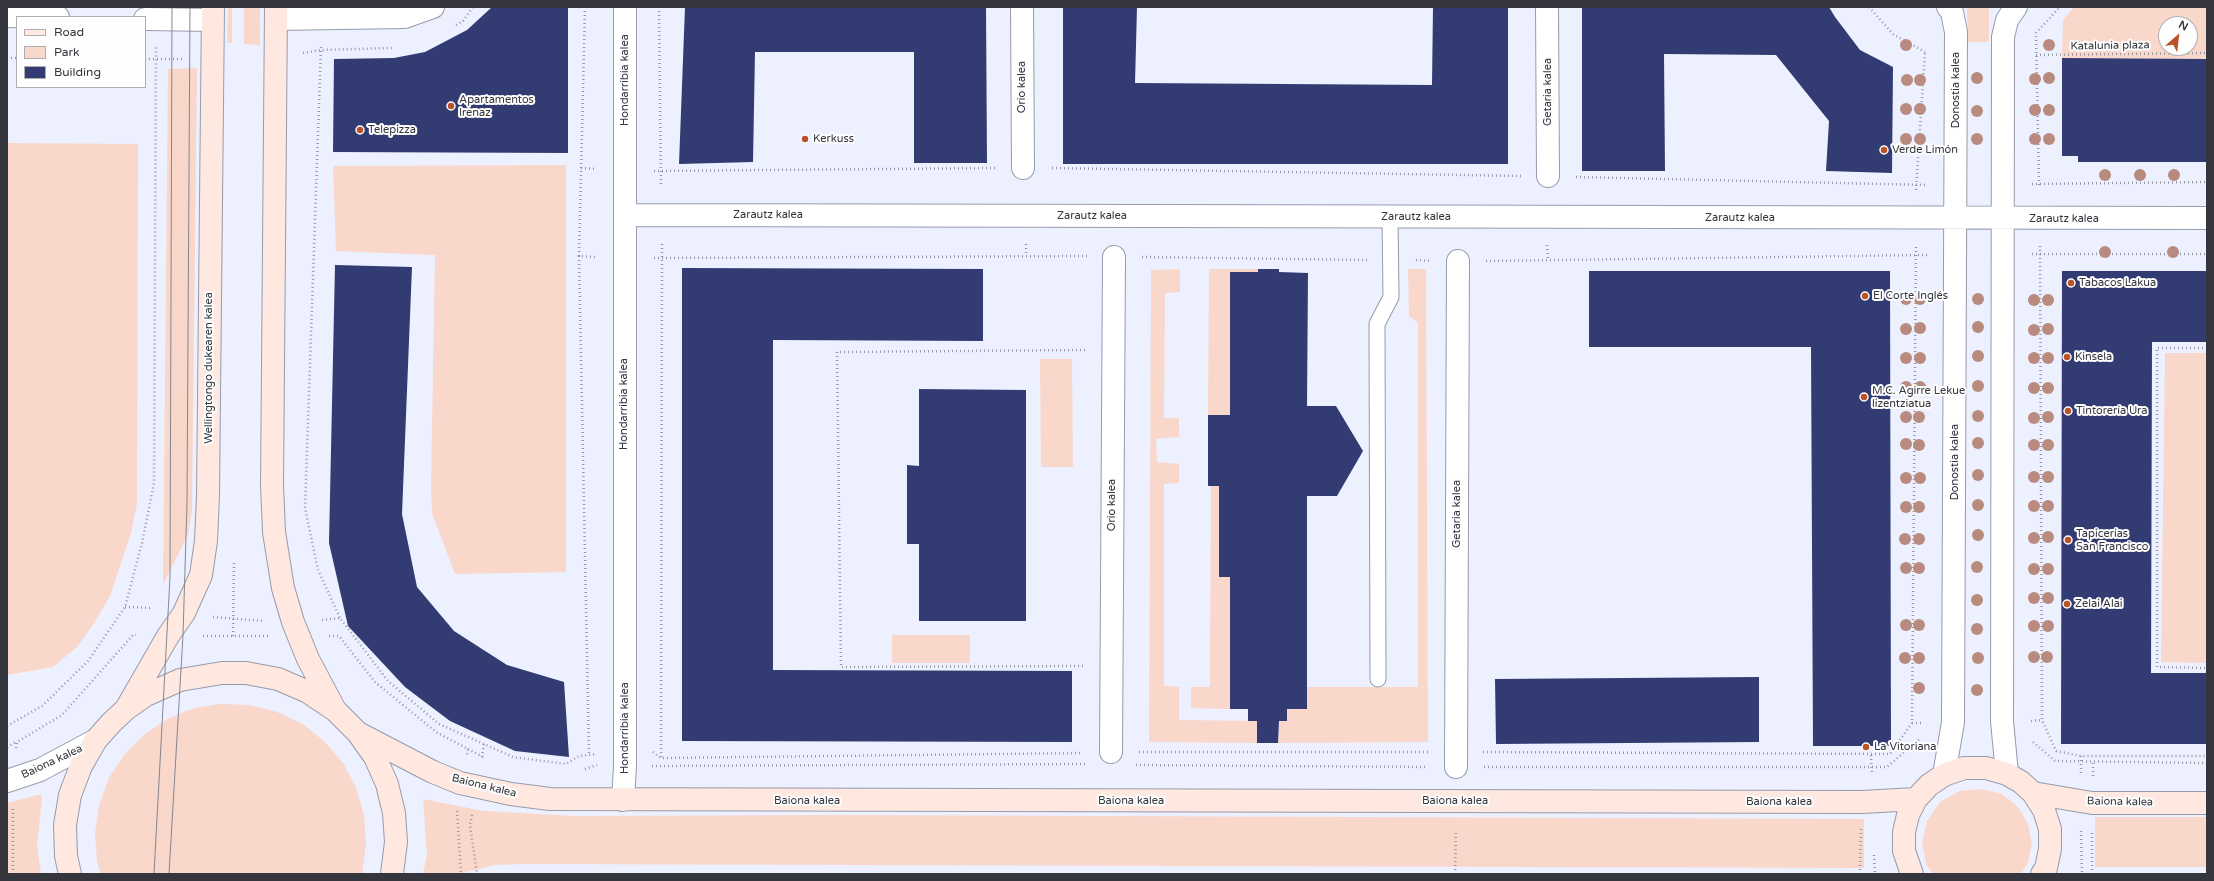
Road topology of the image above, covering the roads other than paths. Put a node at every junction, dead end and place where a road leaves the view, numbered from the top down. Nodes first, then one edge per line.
1 (433, 7) edge
2 (625, 7) edge
3 (1022, 7) edge
4 (1548, 7) edge
5 (1948, 7) edge
6 (2016, 7) edge
7 (276, 13) edge
8 (212, 14) edge
9 (151, 19) edge
10 (1022, 168) road end
11 (1548, 176) road end
12 (626, 214) junction
13 (1390, 217) junction
14 (1956, 218) junction
15 (2207, 218) edge
16 (2004, 219) junction
17 (1114, 257) road end
18 (1458, 261) road end
19 (1378, 679) dead end
20 (126, 709) junction
21 (335, 710) junction
22 (358, 733) junction
23 (96, 740) junction
24 (1111, 752) road end
25 (1456, 760) road end
26 (2007, 774) junction
27 (1944, 775) junction
28 (10, 780) edge
29 (2033, 793) junction
30 (1916, 799) junction
31 (623, 800) junction
32 (2207, 803) edge
33 (70, 874) edge
34 (392, 874) edge
35 (1912, 874) edge
36 (2042, 874) edge

1 - 7 street
2 - 12 street, Hondarribia kalea
3 - 10 street, Orio kalea
4 - 11 street, Getaria kalea
5 - 14 street, Donostia kalea
6 - 16 street
7 - 21 street
8 - 9 street
8 - 20 street, Wellingtongo dukearen kalea
12 - 13 street, Zarautz kalea
12 - 31 street, Hondarribia kalea
13 - 14 street, Zarautz kalea
13 - 19 lane
14 - 16 street, Zarautz kalea
14 - 27 street, Donostia kalea
15 - 16 street, Zarautz kalea
16 - 26 street
17 - 24 street, Orio kalea
18 - 25 street, Getaria kalea
20 - 21 street
20 - 23 street
21 - 22 street
22 - 31 street, Baiona kalea
22 - 34 street
23 - 28 street, Baiona kalea
23 - 33 street
26 - 27 street
26 - 29 street
27 - 30 street
29 - 32 street, Baiona kalea
29 - 36 street
30 - 31 street, Baiona kalea
30 - 35 street

